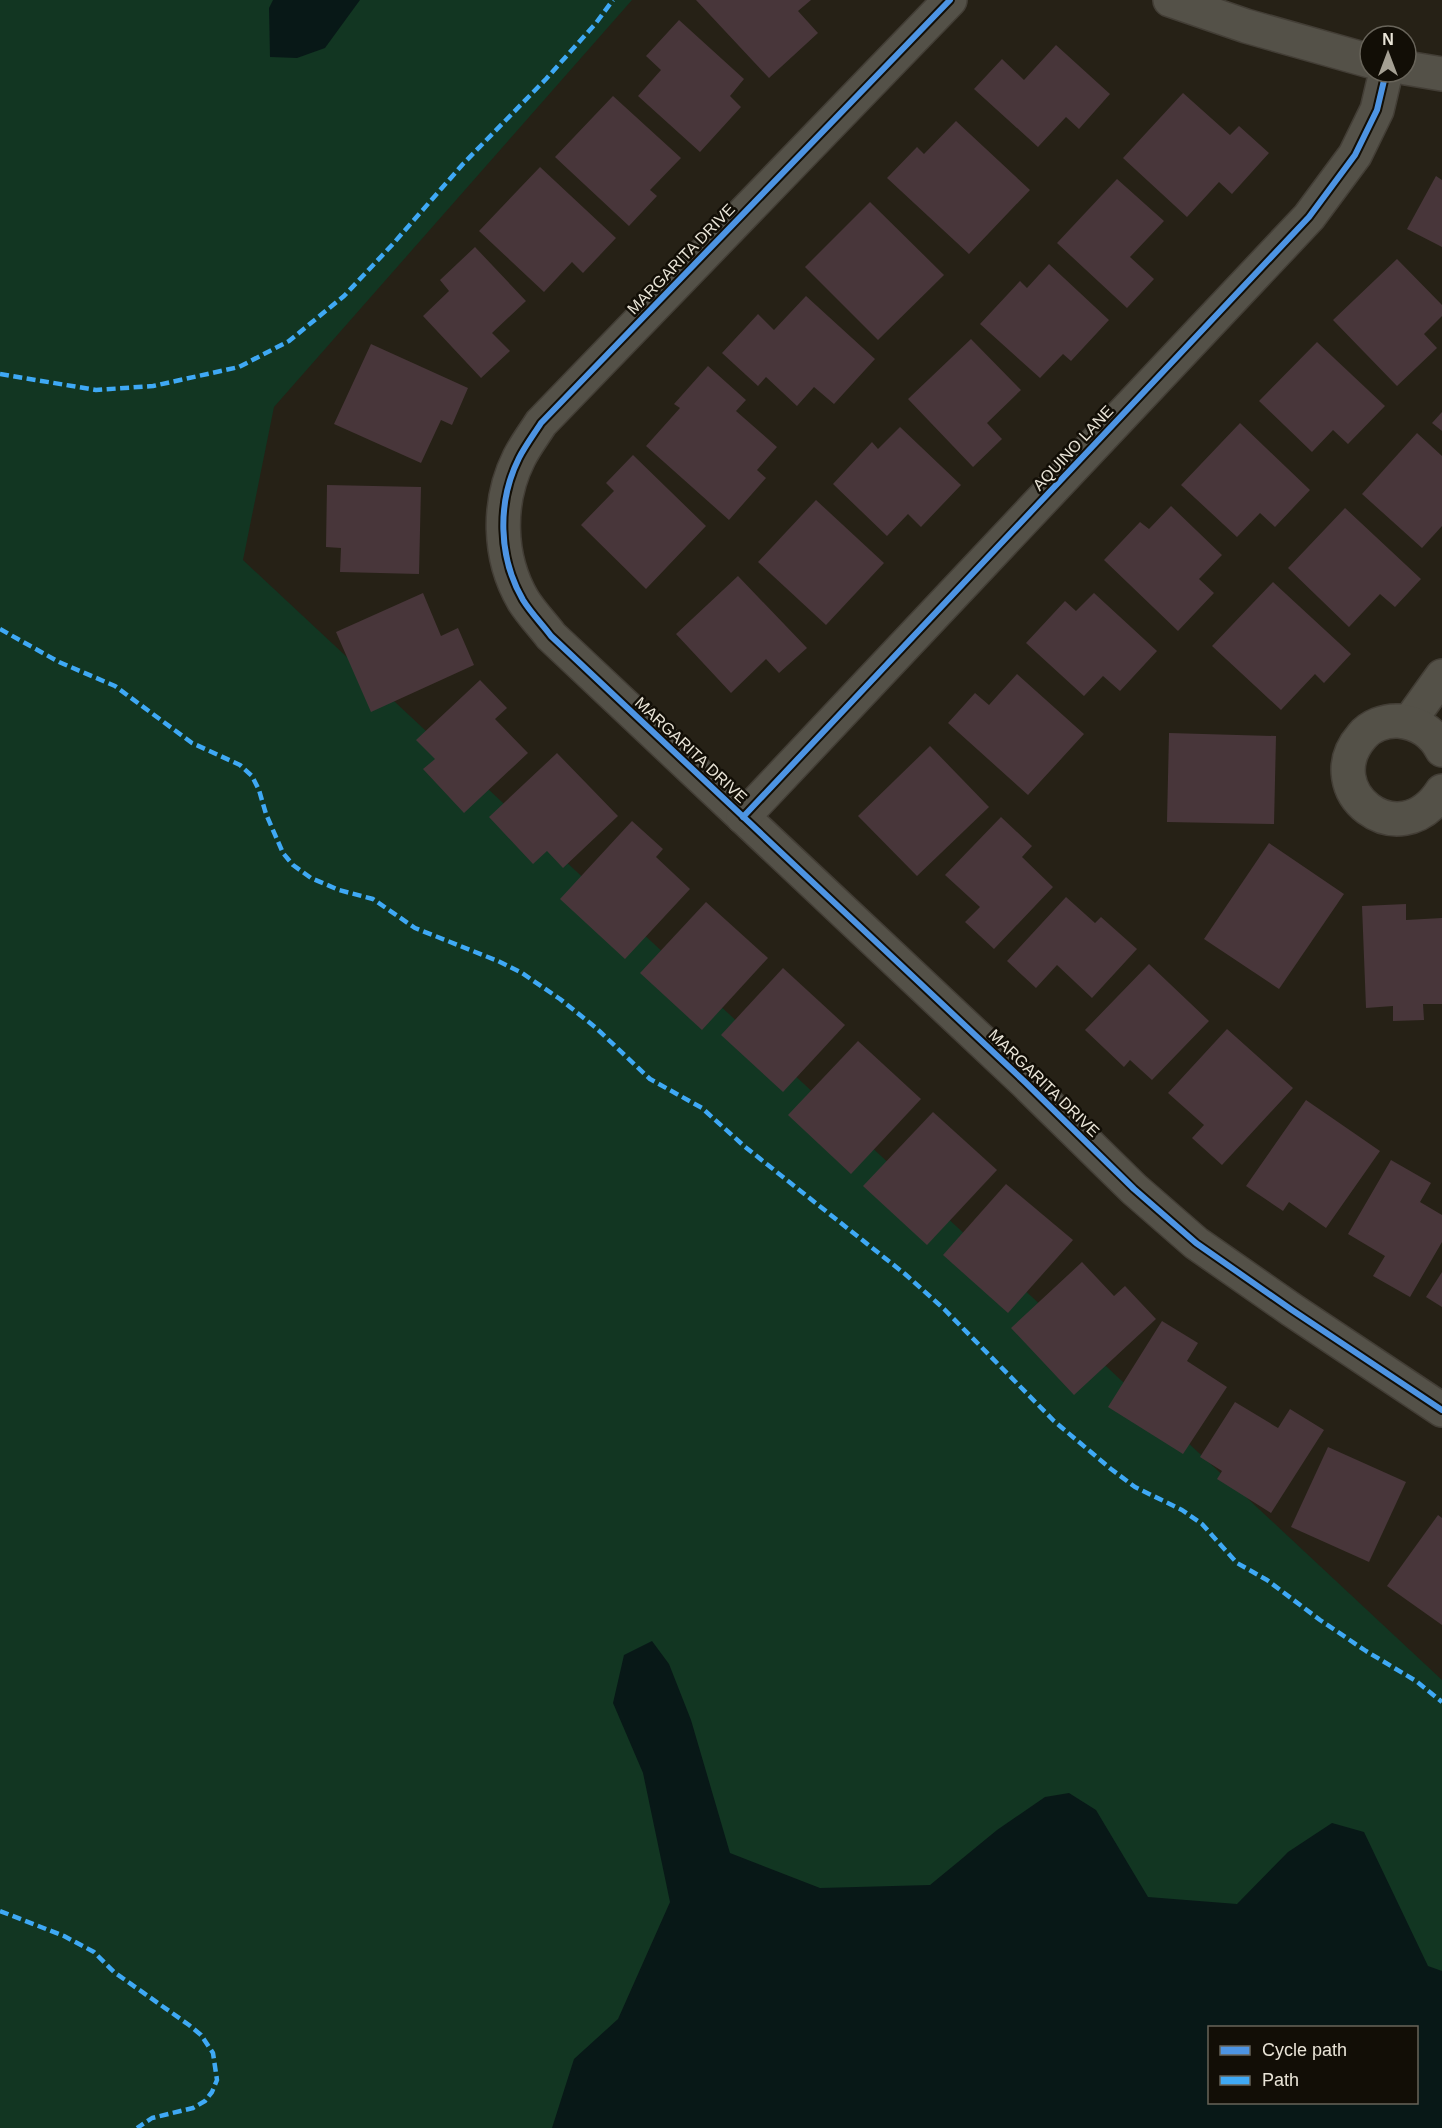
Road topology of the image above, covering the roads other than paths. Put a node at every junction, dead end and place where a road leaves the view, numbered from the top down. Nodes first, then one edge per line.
1 (951, 0) edge
2 (1170, 0) edge
3 (1358, 58) edge
4 (1418, 70) edge
5 (1442, 74) edge
6 (1383, 84) edge
7 (1442, 676) edge
8 (1409, 722) junction
9 (1442, 750) edge
10 (1442, 791) edge
11 (743, 818) junction
12 (1442, 1410) edge

1 - 11 street, MARGARITA DRIVE
2 - 3 street
4 - 5 street
6 - 11 street, AQUINO LANE
7 - 8 street
8 - 9 street
8 - 10 street
11 - 12 street, MARGARITA DRIVE

